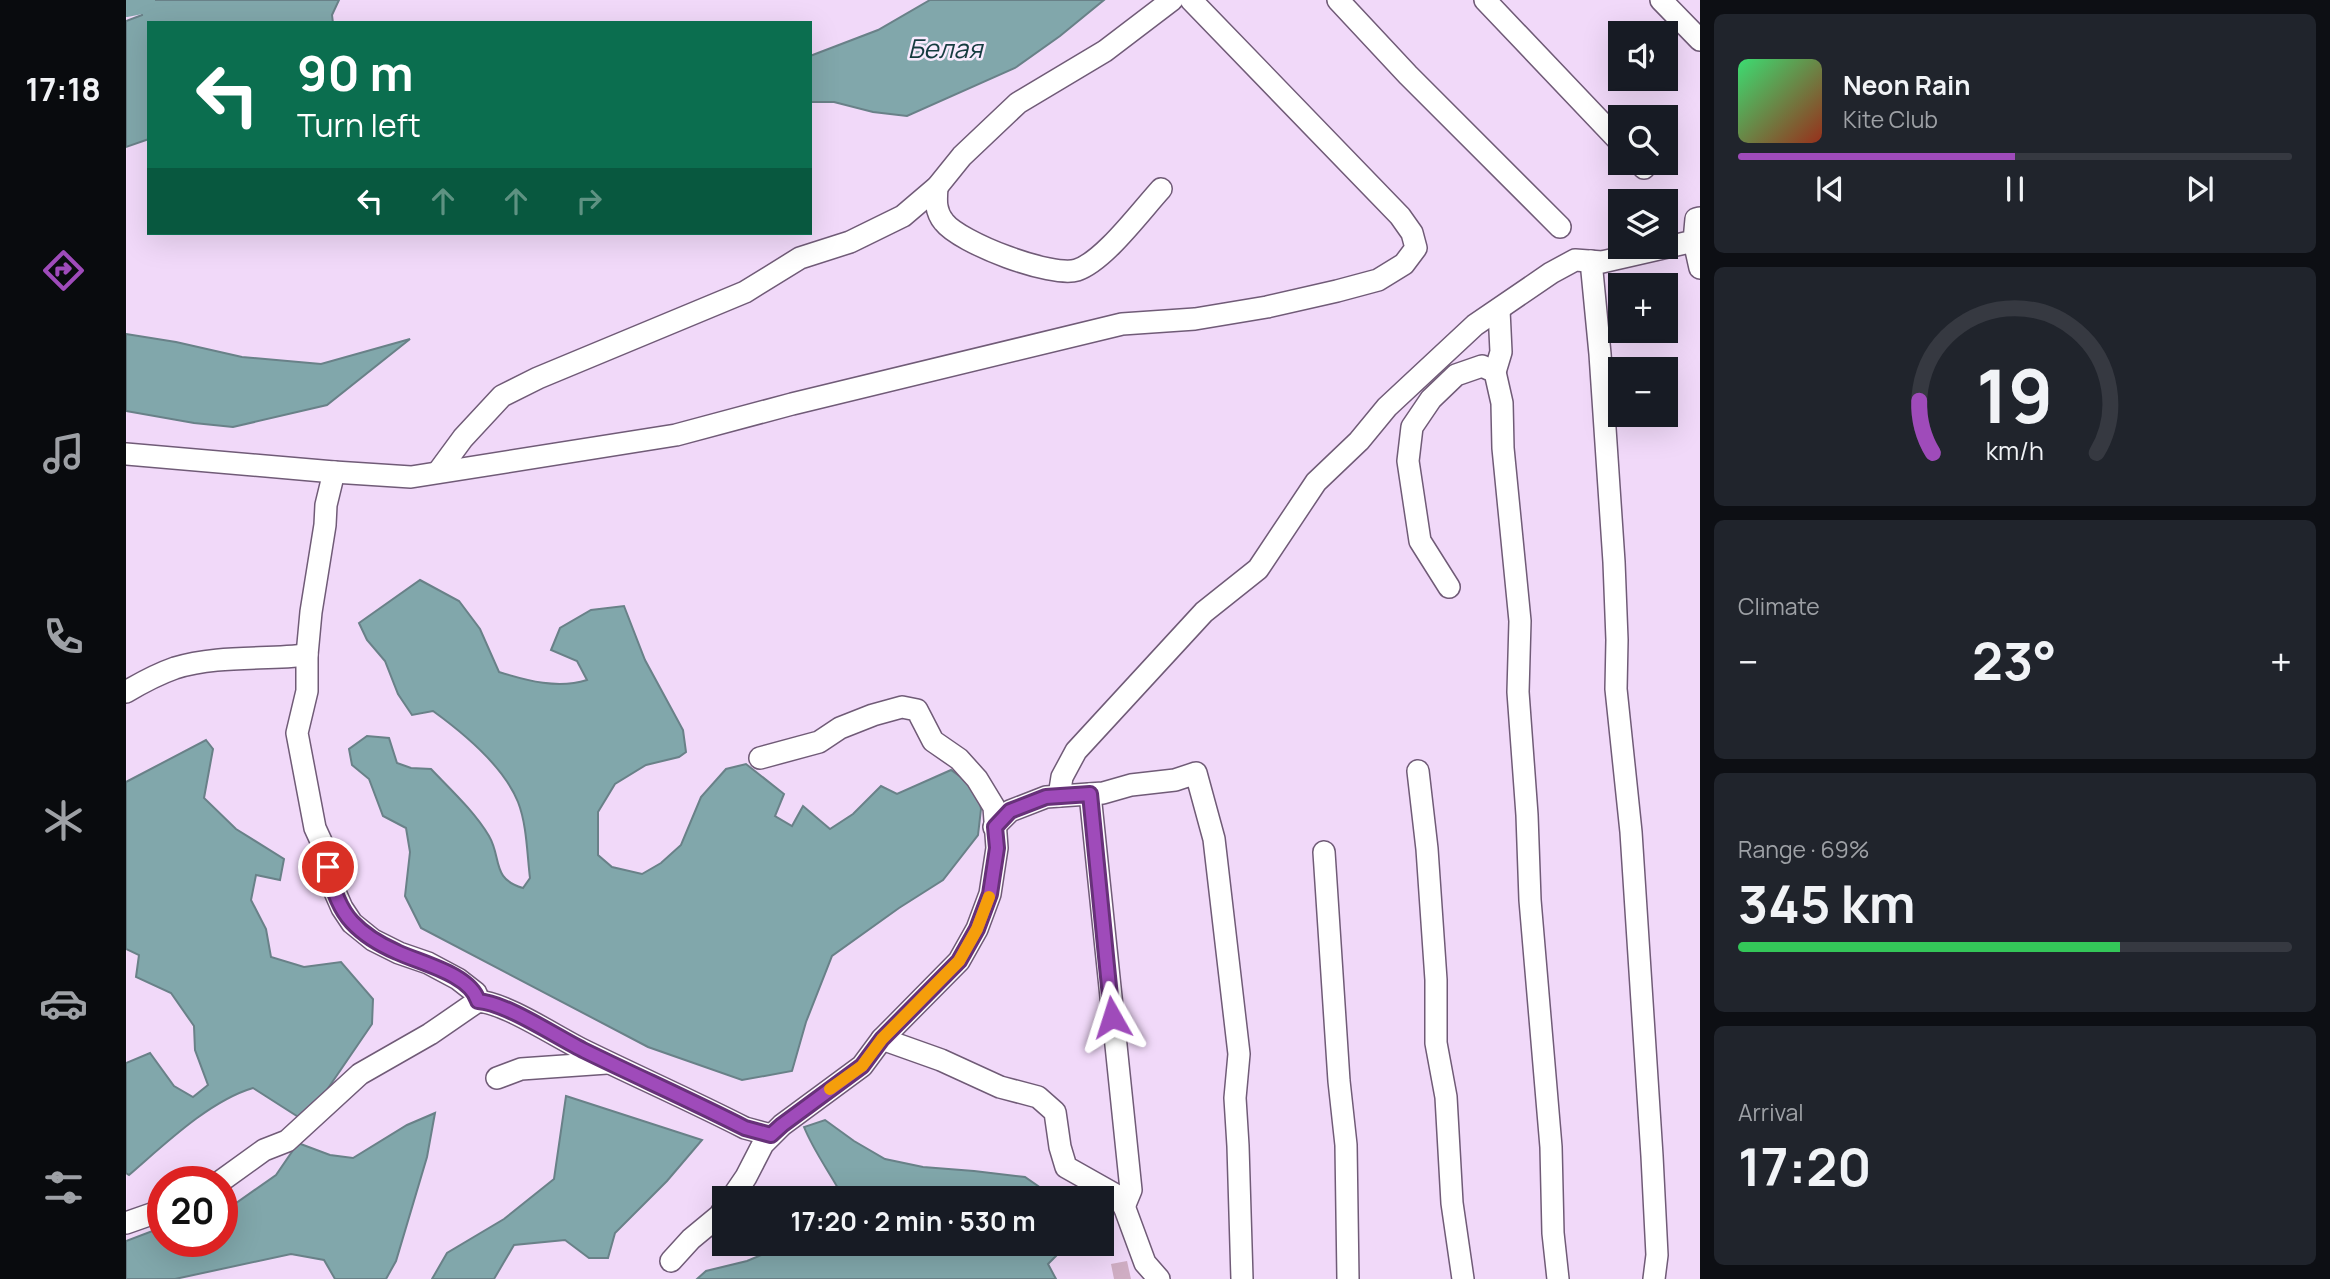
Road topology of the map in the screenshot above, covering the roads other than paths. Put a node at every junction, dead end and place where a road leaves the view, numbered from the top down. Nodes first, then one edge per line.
1 (1172, 0) edge
2 (1191, 0) edge
3 (1338, 0) edge
4 (1485, 0) edge
5 (1661, 0) edge
6 (1700, 40) edge
7 (1608, 129) edge
8 (937, 187) junction
9 (1161, 189) dead end
10 (1700, 218) edge
11 (1560, 227) dead end
12 (1694, 241) junction
13 (1591, 261) junction
14 (1700, 268) edge
15 (1499, 310) junction
16 (1495, 372) junction
17 (126, 454) edge
18 (334, 472) junction
19 (438, 472) junction
20 (1449, 587) dead end
21 (307, 655) junction
22 (126, 692) edge
23 (760, 758) dead end
24 (1418, 771) dead end
25 (1090, 794) junction
26 (1059, 796) junction
27 (995, 827) junction
28 (1324, 852) dead end
29 (478, 1001) junction
30 (882, 1039) junction
31 (610, 1062) junction
32 (497, 1078) dead end
33 (771, 1135) junction
34 (238, 1169) edge
35 (740, 1186) edge
36 (1124, 1207) junction
37 (147, 1216) edge
38 (712, 1221) edge
39 (126, 1223) edge
40 (671, 1261) dead end
41 (1159, 1279) edge
42 (1242, 1279) edge
43 (1349, 1279) edge
44 (1463, 1279) edge
45 (1558, 1279) edge
46 (1654, 1279) edge

1 - 8 lane
2 - 19 lane
3 - 11 lane
4 - 7 lane
5 - 6 lane
8 - 9 lane
8 - 19 lane
10 - 12 lane
12 - 13 lane
12 - 14 lane
13 - 15 lane
13 - 46 lane
15 - 16 lane
15 - 26 lane
16 - 20 lane
16 - 45 lane
17 - 18 lane
18 - 19 lane
18 - 21 lane
21 - 22 lane
21 - 29 lane
23 - 27 lane
24 - 44 lane
25 - 26 lane
25 - 36 lane
25 - 42 lane
26 - 27 lane
27 - 30 lane
28 - 43 lane
29 - 31 lane
29 - 34 lane
30 - 33 lane
30 - 36 lane
31 - 32 lane
31 - 33 lane
33 - 35 lane
36 - 41 lane
37 - 39 lane
38 - 40 lane

